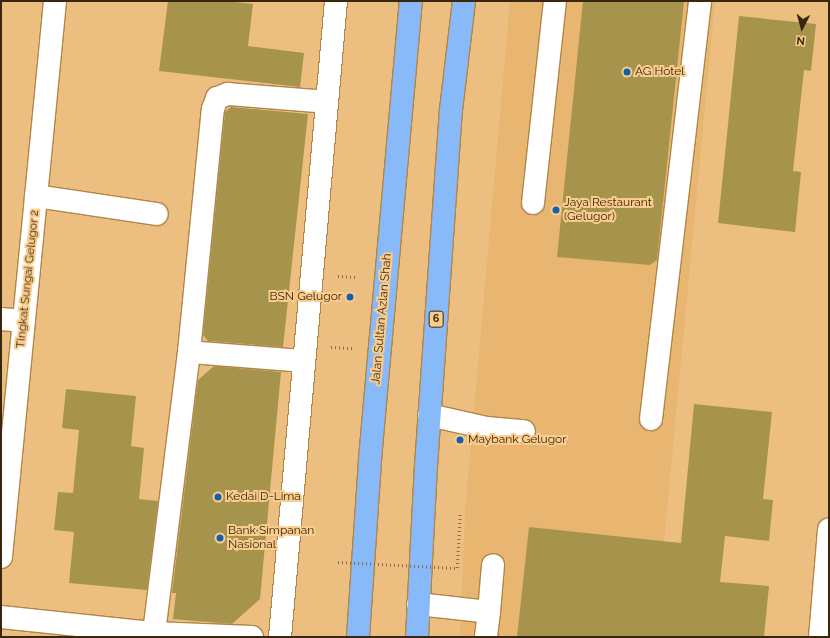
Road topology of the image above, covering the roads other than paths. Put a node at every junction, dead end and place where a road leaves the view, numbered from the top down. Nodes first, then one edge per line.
1 (55, 1) edge
2 (336, 1) edge
3 (411, 1) edge
4 (464, 1) edge
5 (555, 1) edge
6 (700, 1) edge
7 (327, 102) junction
8 (36, 196) junction
9 (533, 203) dead end
10 (157, 214) dead end
11 (1, 319) edge
12 (24, 321) junction
13 (188, 352) junction
14 (304, 361) junction
15 (429, 415) junction
16 (651, 418) dead end
17 (524, 431) dead end
18 (829, 529) edge
19 (1, 557) edge
20 (493, 565) dead end
21 (418, 604) junction
22 (489, 612) junction
23 (1, 617) edge
24 (154, 633) junction
25 (252, 637) edge
26 (280, 637) edge
27 (358, 637) edge
28 (417, 637) edge
29 (486, 637) edge
30 (820, 637) edge

1 - 8 street, Tingkat Sungai Gelugor 2
2 - 7 street
3 - 27 highway, Jalan Sultan Azlan Shah
4 - 15 highway, 6
5 - 9 street
6 - 16 street
7 - 13 street
7 - 14 street
8 - 10 street
8 - 12 street, Tingkat Sungai Gelugor 2
11 - 12 street
12 - 19 street, Tingkat Sungai Gelugor 2
13 - 14 street
13 - 24 street
14 - 26 street
15 - 17 street
15 - 21 highway, 6
18 - 30 street
20 - 22 street
21 - 22 street
21 - 28 highway, 6
22 - 29 street
23 - 24 street
24 - 25 street

